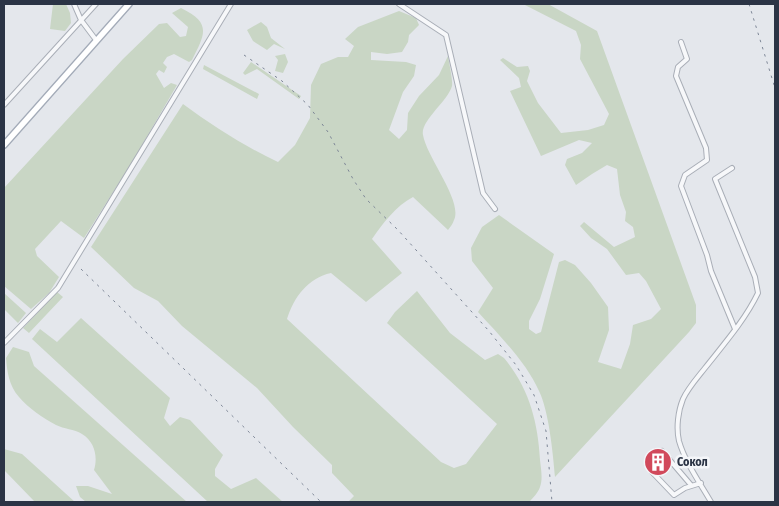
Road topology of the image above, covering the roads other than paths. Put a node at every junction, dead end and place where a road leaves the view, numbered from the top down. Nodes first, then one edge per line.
1 (74, 4) edge
2 (96, 4) edge
3 (129, 4) edge
4 (231, 4) edge
5 (399, 4) edge
6 (81, 20) junction
7 (96, 40) junction
8 (681, 42) dead end
9 (4, 104) edge
10 (4, 145) edge
11 (732, 168) dead end
12 (495, 209) dead end
13 (735, 329) junction
14 (4, 343) edge
15 (662, 451) dead end
16 (652, 472) dead end
17 (701, 483) junction
18 (691, 486) junction
19 (710, 502) edge

1 - 6 street
2 - 6 street
3 - 7 main road
4 - 14 street
5 - 12 street
6 - 7 street
6 - 9 street
7 - 10 main road
8 - 13 street
11 - 13 street
13 - 17 street
15 - 18 street
16 - 18 street
17 - 18 street
17 - 19 street

